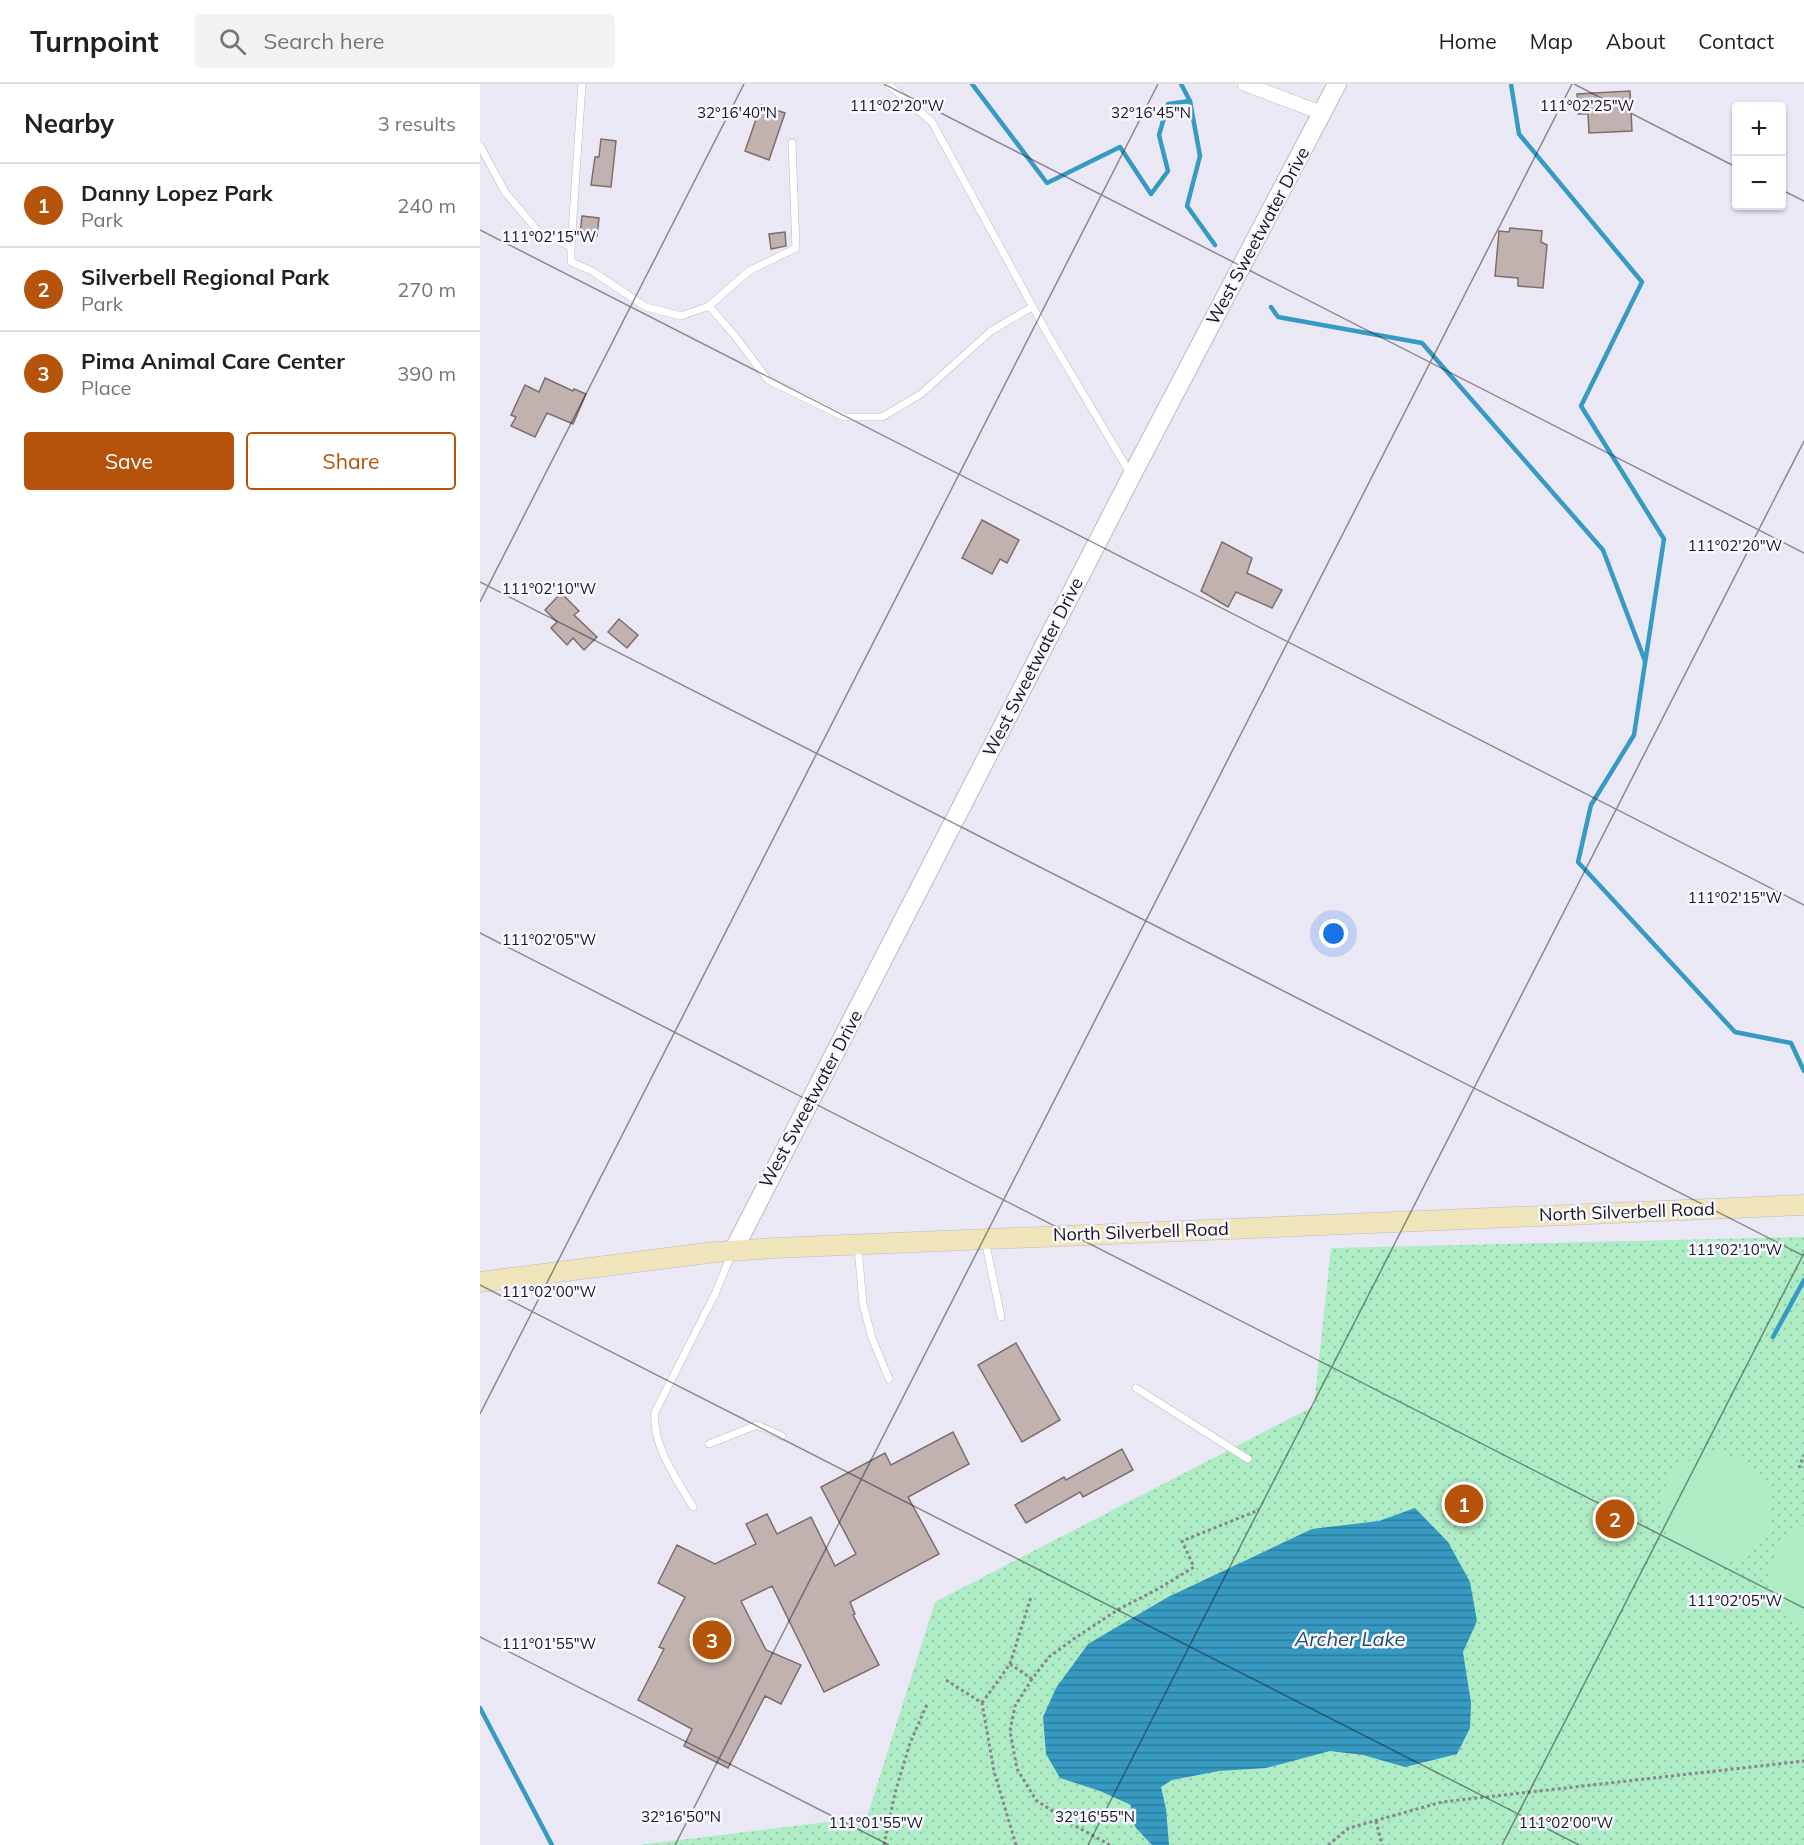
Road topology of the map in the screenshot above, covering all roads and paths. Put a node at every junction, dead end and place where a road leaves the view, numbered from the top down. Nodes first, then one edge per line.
1 (582, 84) edge
2 (888, 84) edge
3 (1245, 84) edge
4 (1337, 84) edge
5 (1322, 114) junction
6 (792, 143) dead end
7 (480, 146) edge
8 (571, 247) junction
9 (709, 306) junction
10 (1032, 306) junction
11 (1132, 475) junction
12 (1804, 1205) edge
13 (985, 1238) junction
14 (858, 1245) junction
15 (733, 1251) junction
16 (480, 1282) edge
17 (1001, 1317) dead end
18 (889, 1379) dead end
19 (1136, 1388) dead end
20 (782, 1436) dead end
21 (709, 1444) dead end
22 (1804, 1455) edge
23 (1248, 1459) dead end
24 (1799, 1468) dead end
25 (693, 1506) dead end
26 (1259, 1510) dead end
27 (1031, 1597) dead end
28 (1010, 1664) junction
29 (1032, 1679) junction
30 (946, 1680) dead end
31 (928, 1702) dead end
32 (982, 1704) junction
33 (1804, 1761) edge
34 (1376, 1821) junction
35 (884, 1845) edge
36 (1016, 1845) edge
37 (1110, 1845) edge
38 (1328, 1845) edge
39 (1382, 1845) edge

1 - 8 lane
2 - 10 lane
3 - 5 street
4 - 5 street, West Sweetwater Drive
5 - 11 street, West Sweetwater Drive
6 - 9 lane
7 - 8 lane
8 - 9 lane
9 - 10 lane
10 - 11 lane
11 - 15 street, West Sweetwater Drive
12 - 13 main road, North Silverbell Road
13 - 14 main road, North Silverbell Road
13 - 17 lane
14 - 15 main road, North Silverbell Road
14 - 18 lane
15 - 16 main road, North Silverbell Road
15 - 25 lane
19 - 23 lane
20 - 21 lane
22 - 24 path
26 - 29 path
27 - 28 path
28 - 29 path
28 - 32 path
29 - 37 path
30 - 32 path
31 - 35 path
32 - 36 path
33 - 34 path
34 - 38 path
34 - 39 path

